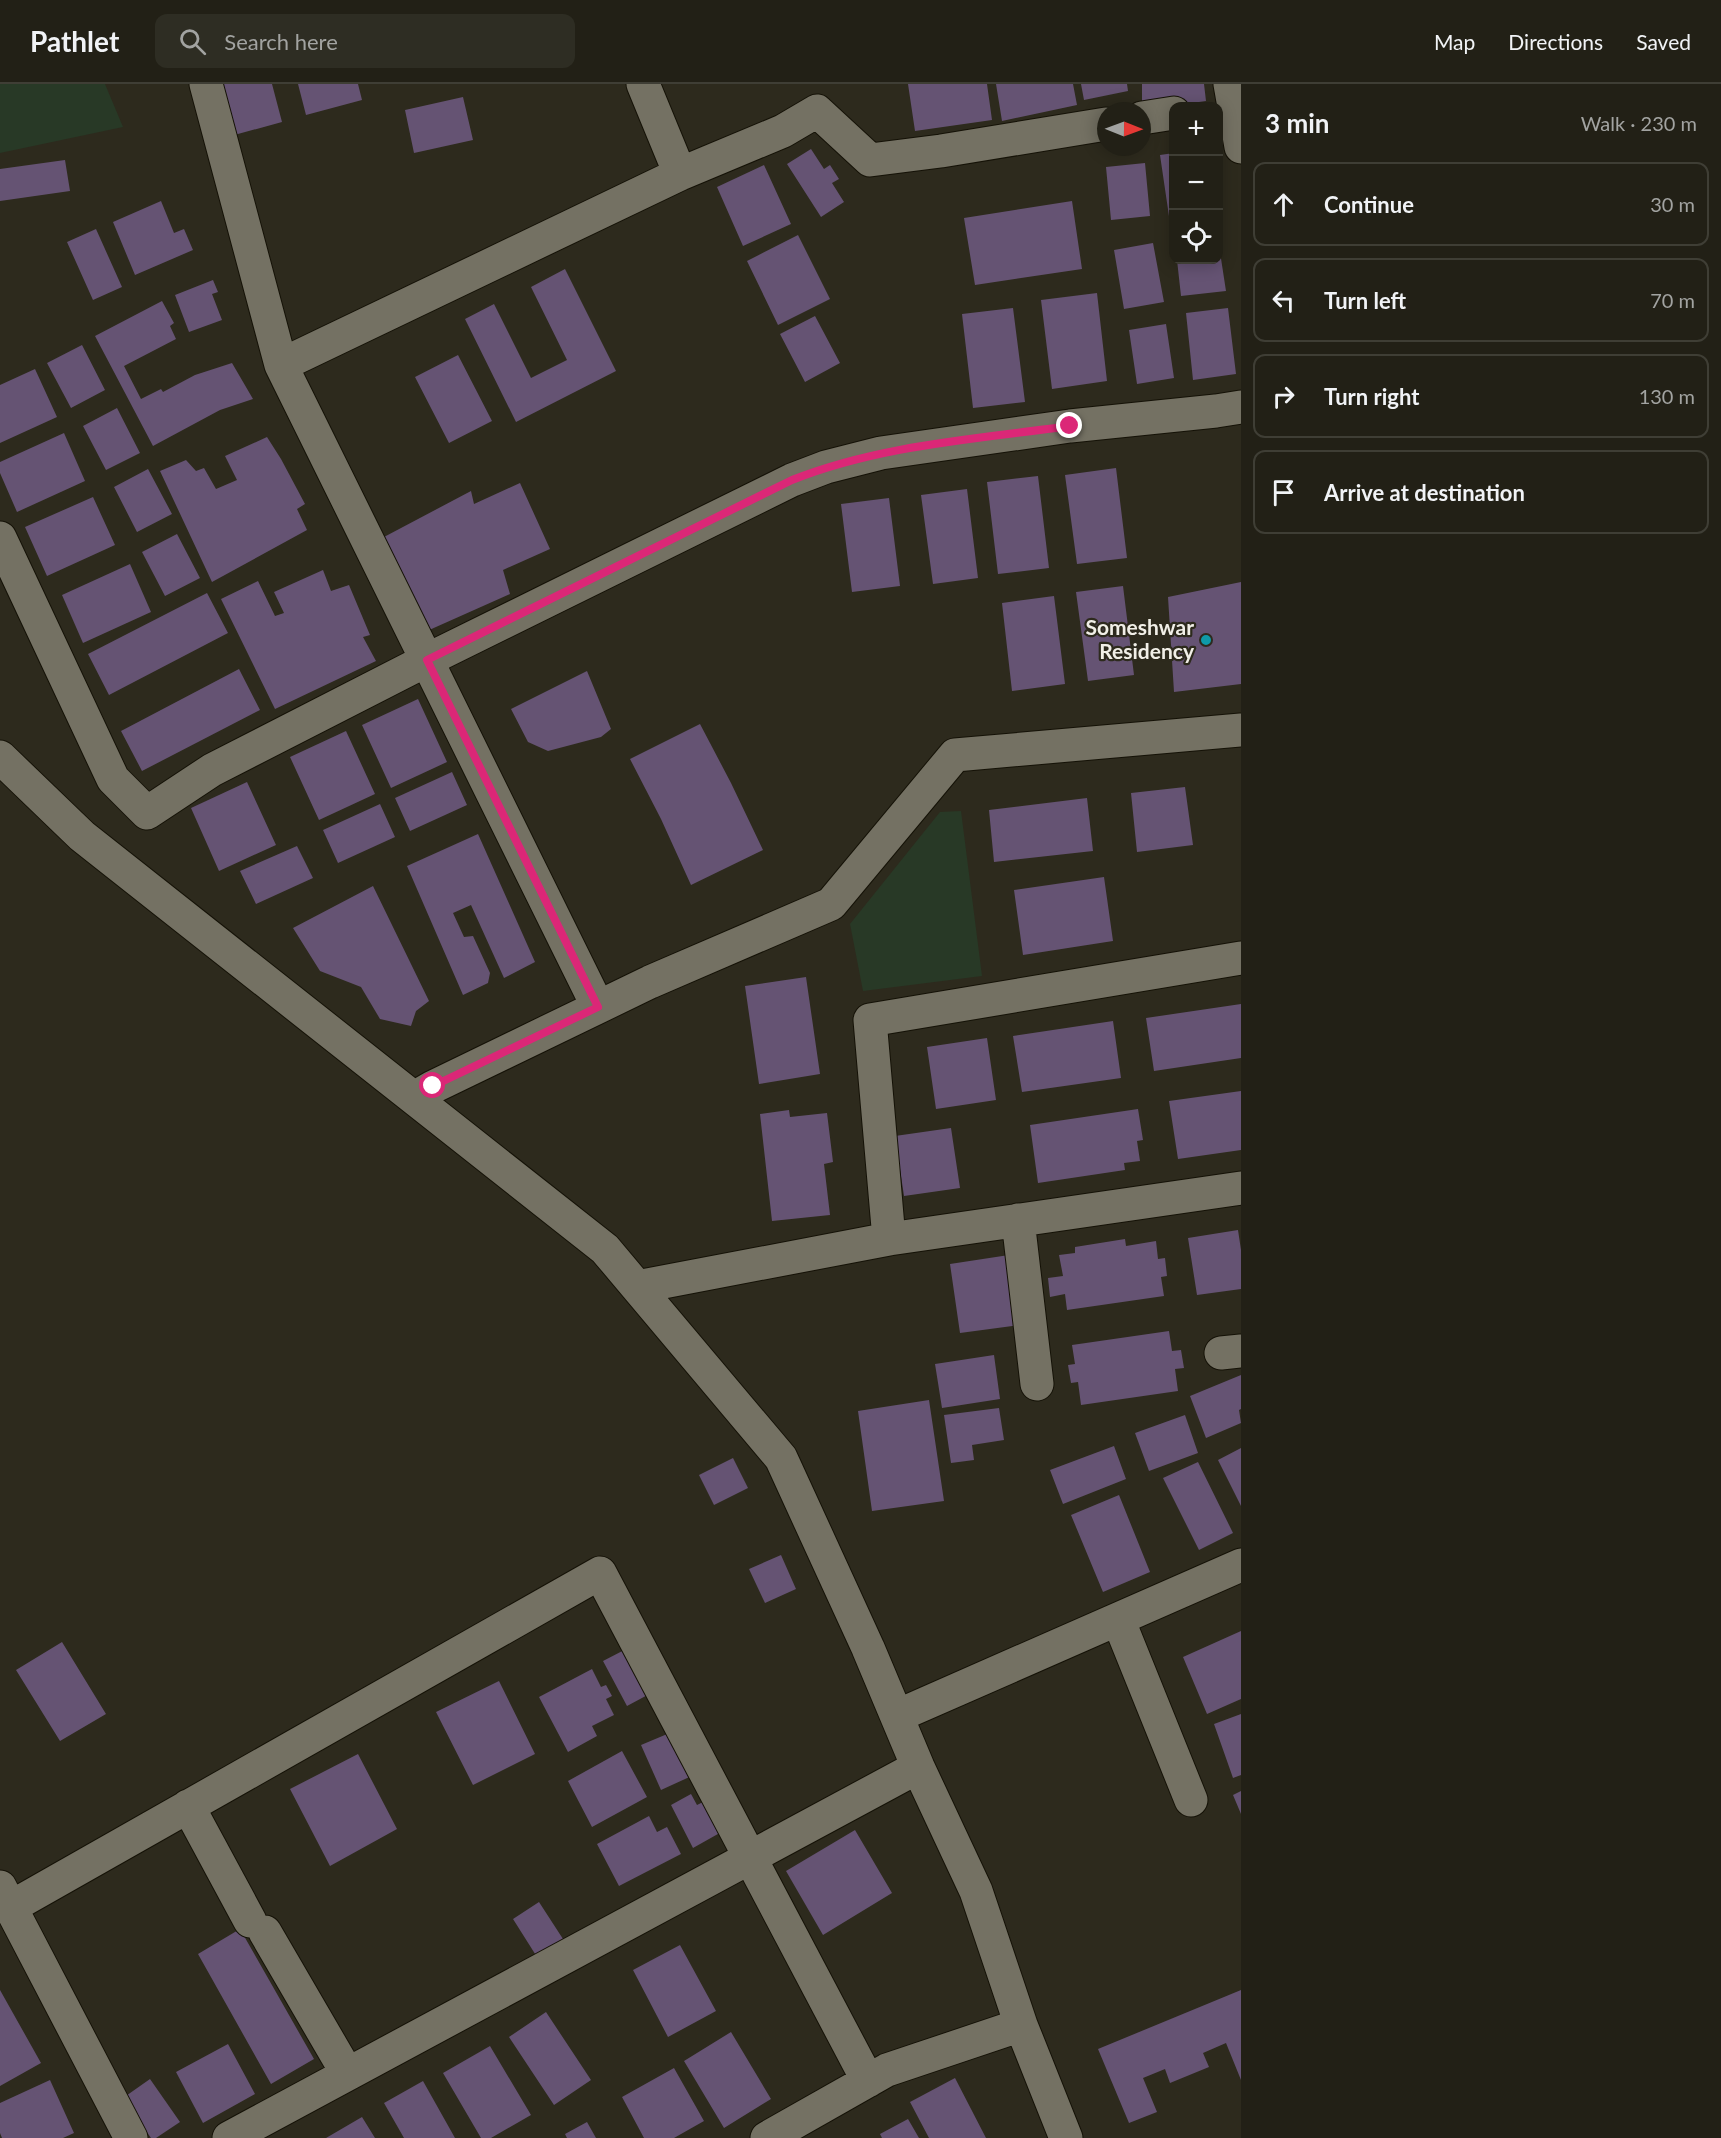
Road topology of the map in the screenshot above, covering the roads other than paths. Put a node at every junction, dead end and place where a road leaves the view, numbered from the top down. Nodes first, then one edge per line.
1 (206, 84) edge
2 (643, 84) edge
3 (1229, 99) edge
4 (1169, 114) edge
5 (1151, 117) edge
6 (1097, 125) edge
7 (1241, 147) edge
8 (680, 174) junction
9 (281, 365) junction
10 (1241, 406) edge
11 (0, 538) edge
12 (427, 660) junction
13 (1240, 735) edge
14 (0, 757) edge
15 (1241, 958) edge
16 (598, 1007) junction
17 (414, 1098) junction
18 (1241, 1188) edge
19 (1018, 1220) junction
20 (890, 1239) junction
21 (637, 1287) junction
22 (1037, 1384) dead end
23 (1241, 1564) edge
24 (1118, 1619) junction
25 (897, 1716) junction
26 (918, 1767) junction
27 (1191, 1800) dead end
28 (188, 1806) junction
29 (749, 1856) junction
30 (5, 1897) edge
31 (1021, 2025) junction
32 (347, 2073) junction
33 (868, 2081) junction
34 (130, 2138) edge
35 (229, 2138) edge
36 (767, 2138) edge
37 (1066, 2138) edge

1 - 9 street
2 - 8 street
3 - 7 street
4 - 5 street
6 - 8 street
8 - 9 street
9 - 12 street
10 - 12 street
11 - 12 street
12 - 16 street
13 - 16 street
14 - 17 street
15 - 20 street
16 - 17 street
17 - 21 street
18 - 19 street
19 - 20 street
19 - 22 street
20 - 21 street
21 - 25 street
23 - 24 street
24 - 25 street
24 - 27 street
25 - 26 street
26 - 29 street
26 - 31 street
28 - 29 street
28 - 30 street
28 - 32 street
29 - 32 street
29 - 33 street
30 - 34 street
31 - 33 street
31 - 37 street
32 - 35 street
33 - 36 street

